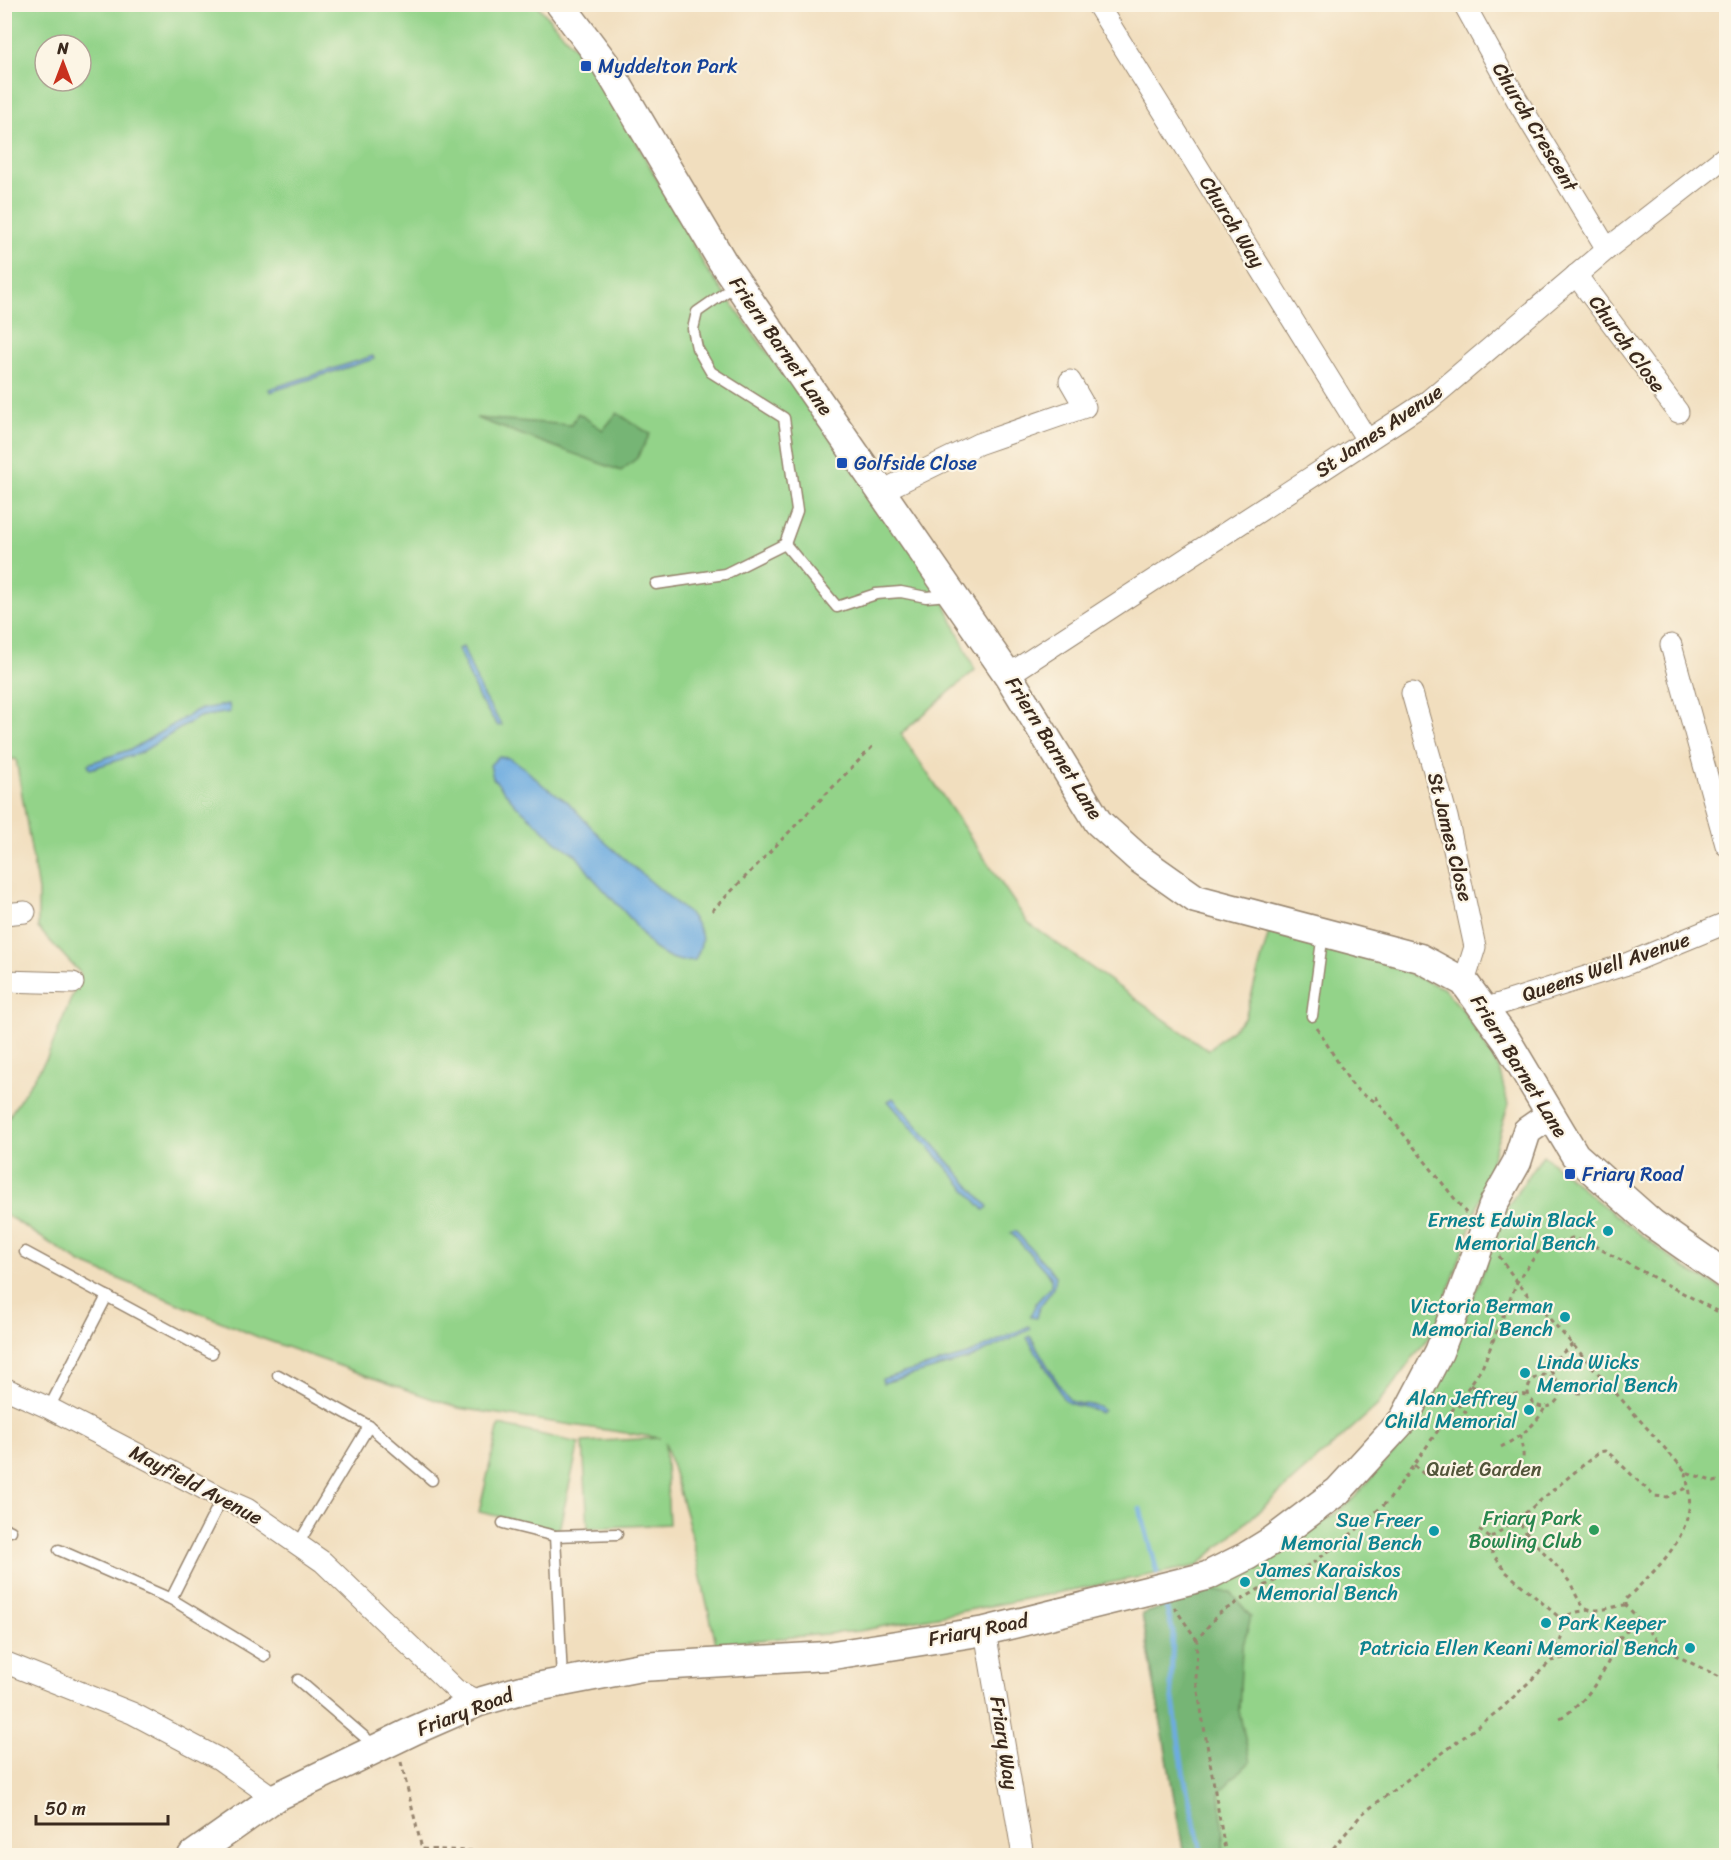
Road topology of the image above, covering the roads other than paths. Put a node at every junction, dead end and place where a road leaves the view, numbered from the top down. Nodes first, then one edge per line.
1 (560, 4) edge
2 (1097, 4) edge
3 (1464, 4) edge
4 (1726, 156) edge
5 (1607, 249) junction
6 (1576, 275) junction
7 (738, 284) junction
8 (1070, 381) dead end
9 (1678, 412) dead end
10 (1367, 440) junction
11 (882, 491) junction
12 (785, 544) junction
13 (656, 584) dead end
14 (953, 594) junction
15 (1671, 645) dead end
16 (1008, 675) junction
17 (1412, 693) dead end
18 (1726, 845) edge
19 (1726, 923) edge
20 (1323, 932) junction
21 (4, 981) edge
22 (1464, 982) junction
23 (73, 983) dead end
24 (1484, 1009) junction
25 (1312, 1016) road end
26 (1550, 1115) junction
27 (25, 1252) dead end
28 (1726, 1275) edge
29 (107, 1296) junction
30 (212, 1353) dead end
31 (278, 1375) dead end
32 (4, 1388) edge
33 (49, 1408) junction
34 (369, 1426) junction
35 (432, 1480) dead end
36 (222, 1498) junction
37 (503, 1523) dead end
38 (617, 1534) dead end
39 (555, 1536) junction
40 (298, 1544) junction
41 (59, 1550) dead end
42 (171, 1599) junction
43 (985, 1631) junction
44 (265, 1656) dead end
45 (4, 1662) edge
46 (298, 1680) dead end
47 (562, 1681) junction
48 (479, 1702) junction
49 (386, 1744) junction
50 (274, 1798) junction
51 (192, 1856) edge
52 (1023, 1856) edge

1 - 7 main road, Friern Barnet Lane
2 - 10 street, Church Way
3 - 5 street, Church Crescent
4 - 5 street, St James Avenue
5 - 6 street, St James Avenue
6 - 9 street, Church Close
6 - 10 street, St James Avenue
7 - 11 main road, Friern Barnet Lane
7 - 12 lane
8 - 11 street
10 - 16 street, St James Avenue
11 - 14 main road, Friern Barnet Lane
12 - 13 lane
12 - 14 lane
14 - 16 main road, Friern Barnet Lane
15 - 18 street
16 - 20 main road, Friern Barnet Lane
17 - 22 street, St James Close
19 - 24 street, Queens Well Avenue
20 - 22 main road, Friern Barnet Lane
20 - 25 lane
21 - 23 street
22 - 24 main road, Friern Barnet Lane
24 - 26 main road, Friern Barnet Lane
26 - 28 main road, Friern Barnet Lane
26 - 43 main road, Friary Road
27 - 29 lane
29 - 30 lane
29 - 33 lane
31 - 34 lane
32 - 33 street, Mayfield Avenue
33 - 36 street, Mayfield Avenue
34 - 35 lane
34 - 40 lane
36 - 40 street, Mayfield Avenue
36 - 42 lane
37 - 39 lane
38 - 39 lane
39 - 47 lane
40 - 48 street, Mayfield Avenue
41 - 42 lane
42 - 44 lane
43 - 47 main road, Friary Road
43 - 52 street, Friary Way
45 - 50 street
46 - 49 lane
47 - 48 main road, Friary Road
48 - 49 main road, Friary Road
49 - 50 main road, Friary Road
50 - 51 main road, Friary Road

